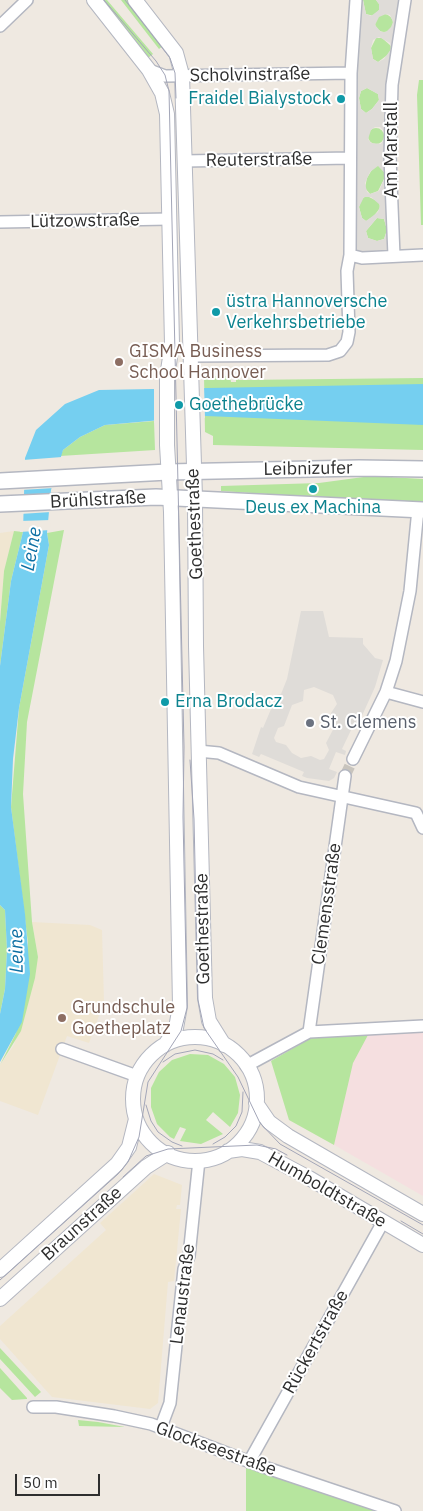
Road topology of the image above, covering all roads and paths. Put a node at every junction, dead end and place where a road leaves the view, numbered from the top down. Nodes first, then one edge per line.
1 (27, 0) edge
2 (94, 0) edge
3 (356, 0) edge
4 (405, 0) edge
5 (139, 5) edge
6 (0, 26) edge
7 (149, 69) junction
8 (351, 73) junction
9 (182, 75) junction
10 (350, 158) junction
11 (168, 161) junction
12 (184, 161) junction
13 (170, 219) junction
14 (0, 222) edge
15 (350, 255) junction
16 (418, 255) edge
17 (394, 256) junction
18 (190, 356) junction
19 (423, 469) edge
20 (168, 472) junction
21 (193, 472) junction
22 (8, 480) edge
23 (170, 497) junction
24 (195, 498) junction
25 (0, 504) edge
26 (421, 510) edge
27 (386, 692) junction
28 (423, 702) edge
29 (198, 752) junction
30 (353, 758) tunnel mouth
31 (345, 776) tunnel mouth
32 (342, 796) junction
33 (420, 812) edge
34 (423, 828) edge
35 (423, 1026) edge
36 (309, 1032) junction
37 (165, 1045) junction
38 (224, 1045) junction
39 (62, 1049) dead end
40 (246, 1066) junction
41 (137, 1076) junction
42 (256, 1103) junction
43 (136, 1118) junction
44 (228, 1151) junction
45 (168, 1154) junction
46 (199, 1160) junction
47 (423, 1214) edge
48 (383, 1222) junction
49 (423, 1245) edge
50 (0, 1270) edge
51 (0, 1299) edge
52 (33, 1407) dead end
53 (161, 1427) junction
54 (248, 1462) junction
55 (395, 1511) edge

1 - 6 street
2 - 7 street, Goethestraße
3 - 8 street
4 - 17 street, Am Marstall
5 - 9 street, Goethestraße
7 - 9 street, Scholvinstraße
7 - 11 street, Goethestraße
8 - 9 street, Scholvinstraße
8 - 10 street
9 - 12 street, Goethestraße
10 - 12 street, Reuterstraße
10 - 15 street
11 - 12 street, Reuterstraße
11 - 13 street, Goethestraße
12 - 18 street, Goethestraße
13 - 14 street, Lützowstraße
13 - 20 street, Goethestraße
15 - 17 street
15 - 18 street
16 - 17 street
18 - 21 street, Goethestraße
19 - 21 main road, Leibnizufer
20 - 21 main road, Brühlstraße
20 - 22 main road, Brühlstraße
20 - 23 street, Goethestraße
21 - 24 street, Goethestraße
23 - 24 main road, Brühlstraße
23 - 25 main road, Brühlstraße
23 - 37 street, Goethestraße
24 - 26 main road, Leibnizufer
24 - 29 street, Goethestraße
26 - 27 street
27 - 28 street
27 - 30 street
29 - 32 street
29 - 38 street, Goethestraße
31 - 32 street, Clemensstraße
32 - 33 street
32 - 36 street, Clemensstraße
33 - 34 street
35 - 36 street
36 - 40 street
37 - 38 street
37 - 41 street
38 - 40 street
39 - 41 street
40 - 42 street
41 - 43 street
42 - 44 street
42 - 47 street, Humboldtstraße
43 - 45 street
43 - 50 street, Braunstraße
44 - 46 street
44 - 48 street, Humboldtstraße
45 - 46 street
45 - 51 street, Braunstraße
46 - 53 street, Lenaustraße
48 - 49 street, Humboldtstraße
48 - 54 street, Rückertstraße
52 - 53 street, Glockseestraße
53 - 54 street, Glockseestraße
54 - 55 street, Glockseestraße

